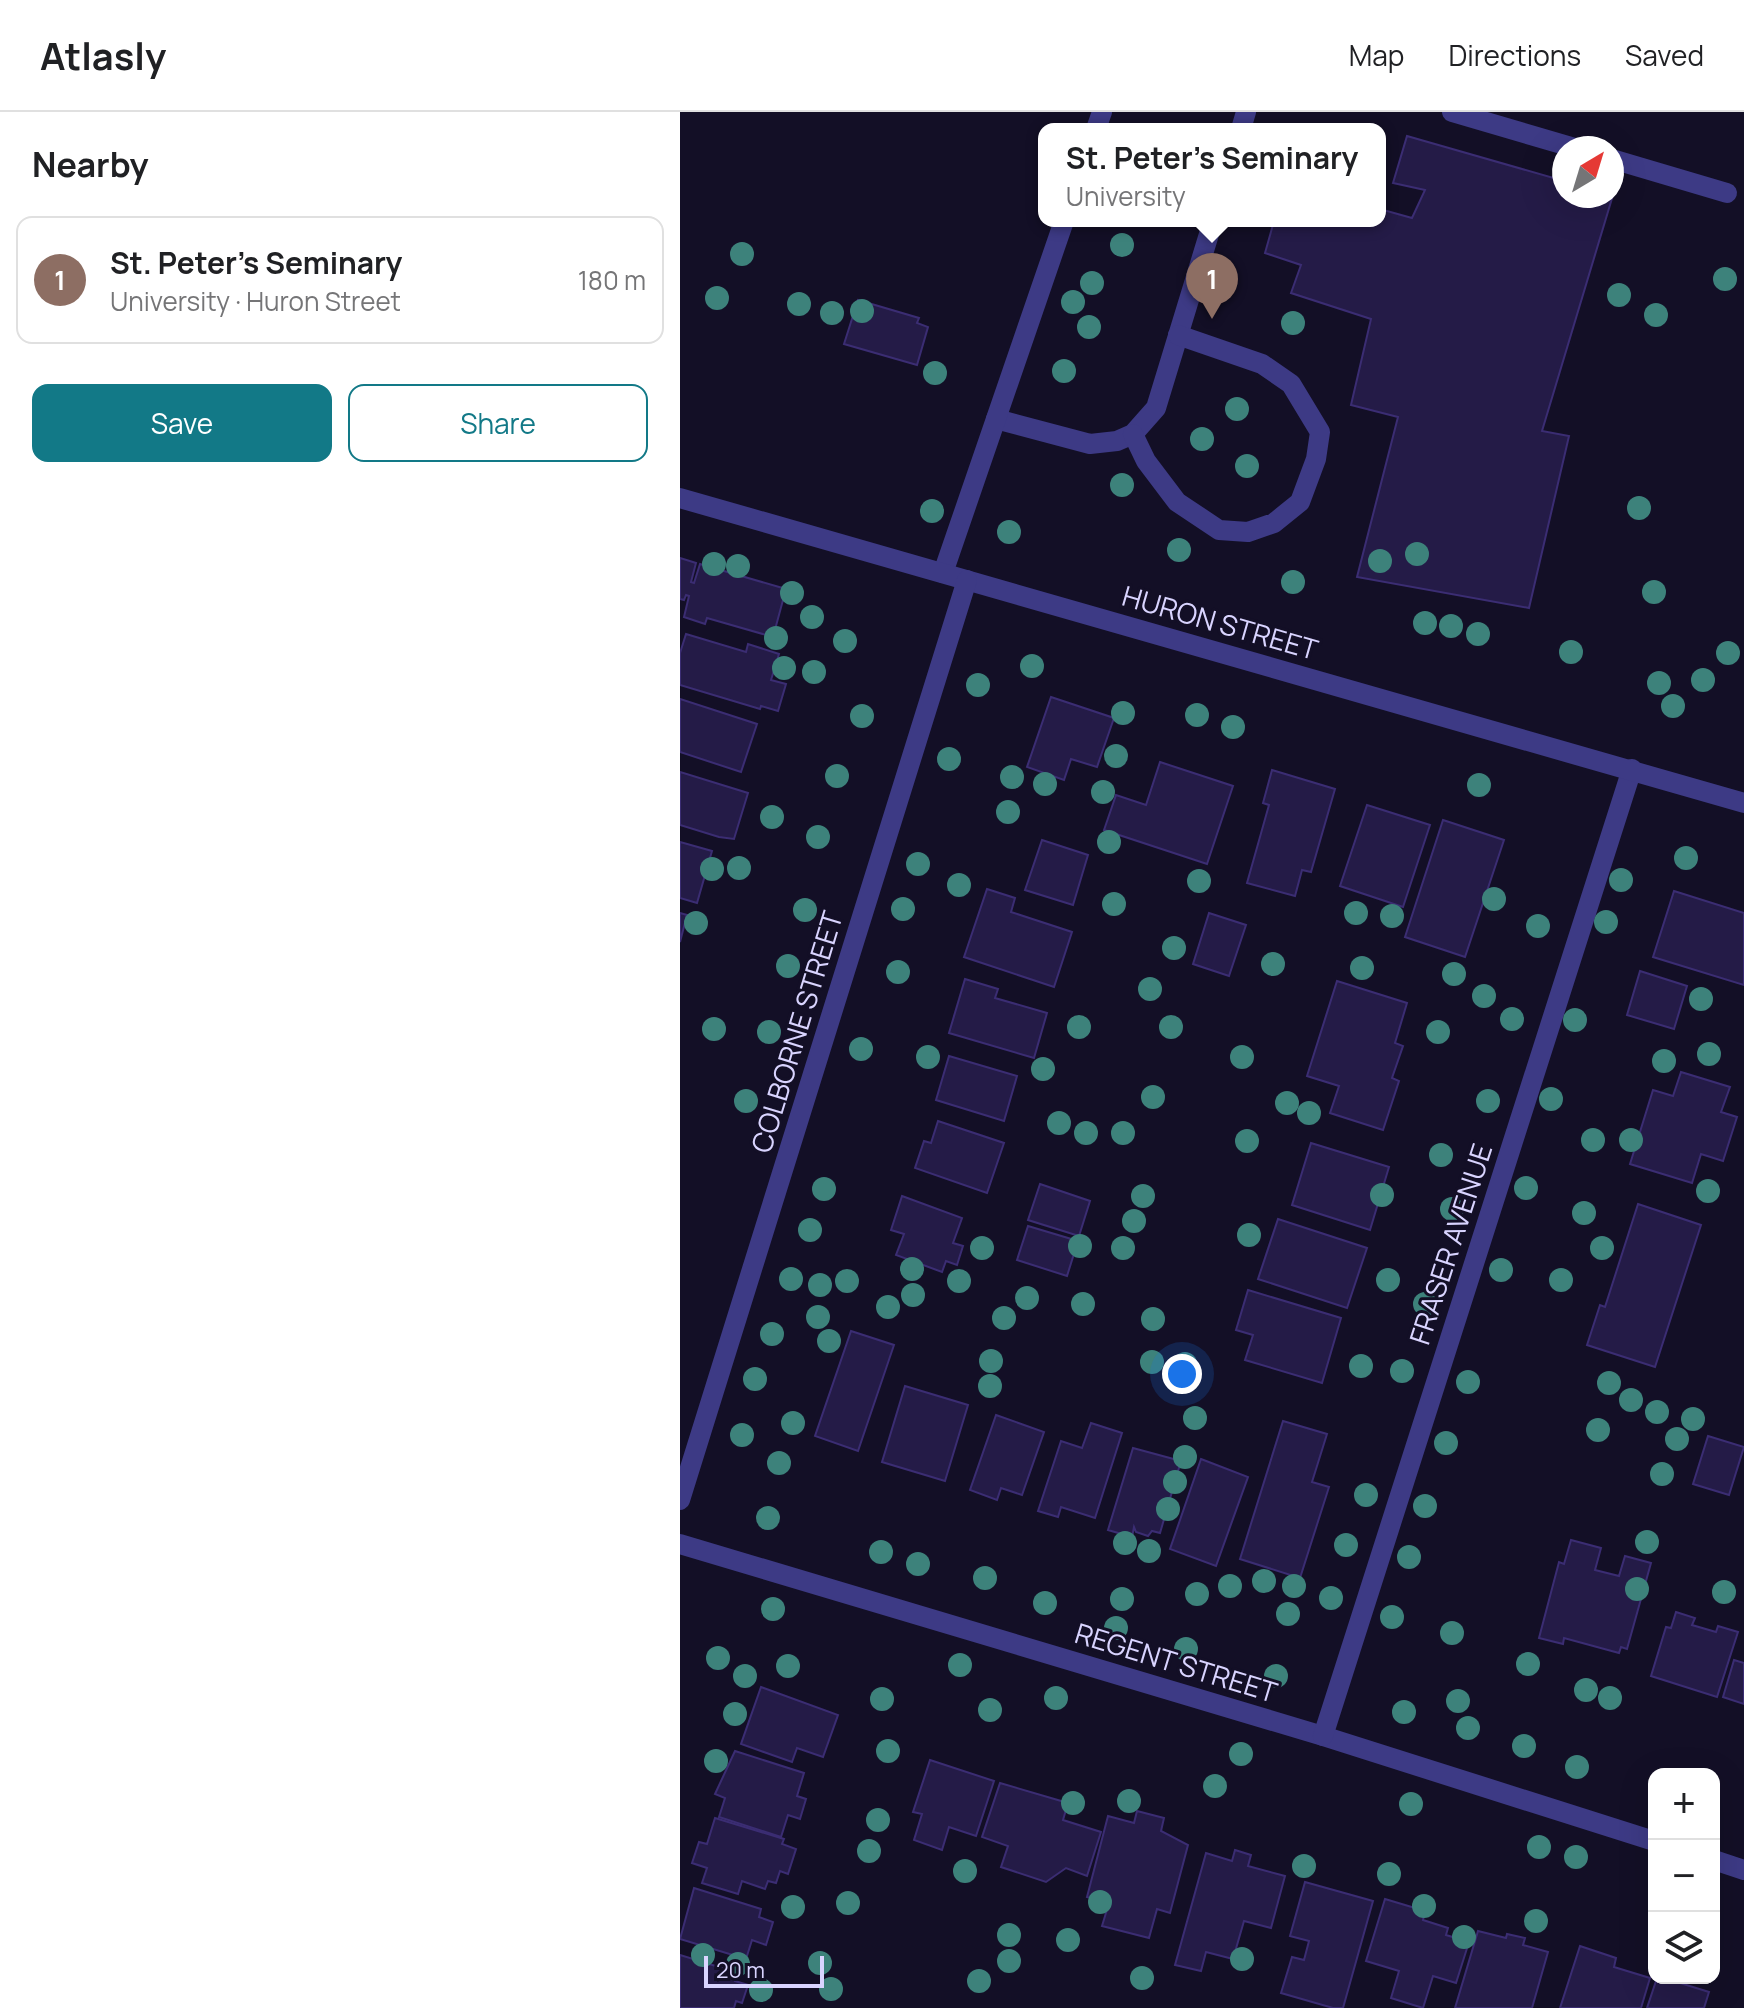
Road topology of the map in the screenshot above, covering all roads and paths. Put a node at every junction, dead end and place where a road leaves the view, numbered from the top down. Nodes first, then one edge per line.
1 (1452, 112) edge
2 (1552, 141) edge
3 (1624, 163) edge
4 (1727, 193) dead end
5 (1062, 227) edge
6 (1211, 227) edge
7 (1178, 335) junction
8 (996, 419) junction
9 (1133, 434) junction
10 (680, 498) edge
11 (943, 573) junction
12 (967, 580) junction
13 (1632, 769) junction
14 (1744, 803) edge
15 (680, 1500) edge
16 (680, 1544) edge
17 (1323, 1736) junction
18 (1651, 1840) edge
19 (1720, 1862) edge
20 (1744, 1870) edge

1 - 2 street
3 - 4 street
5 - 8 street
6 - 7 street
7 - 9 street
7 - 9 street
8 - 9 street
8 - 11 street
10 - 11 street, HURON STREET
11 - 12 street, HURON STREET
12 - 13 street, HURON STREET
12 - 15 street, COLBORNE STREET
13 - 14 street, HURON STREET
13 - 17 street, FRASER AVENUE
16 - 17 street, REGENT STREET
17 - 18 street, REGENT STREET
19 - 20 street

